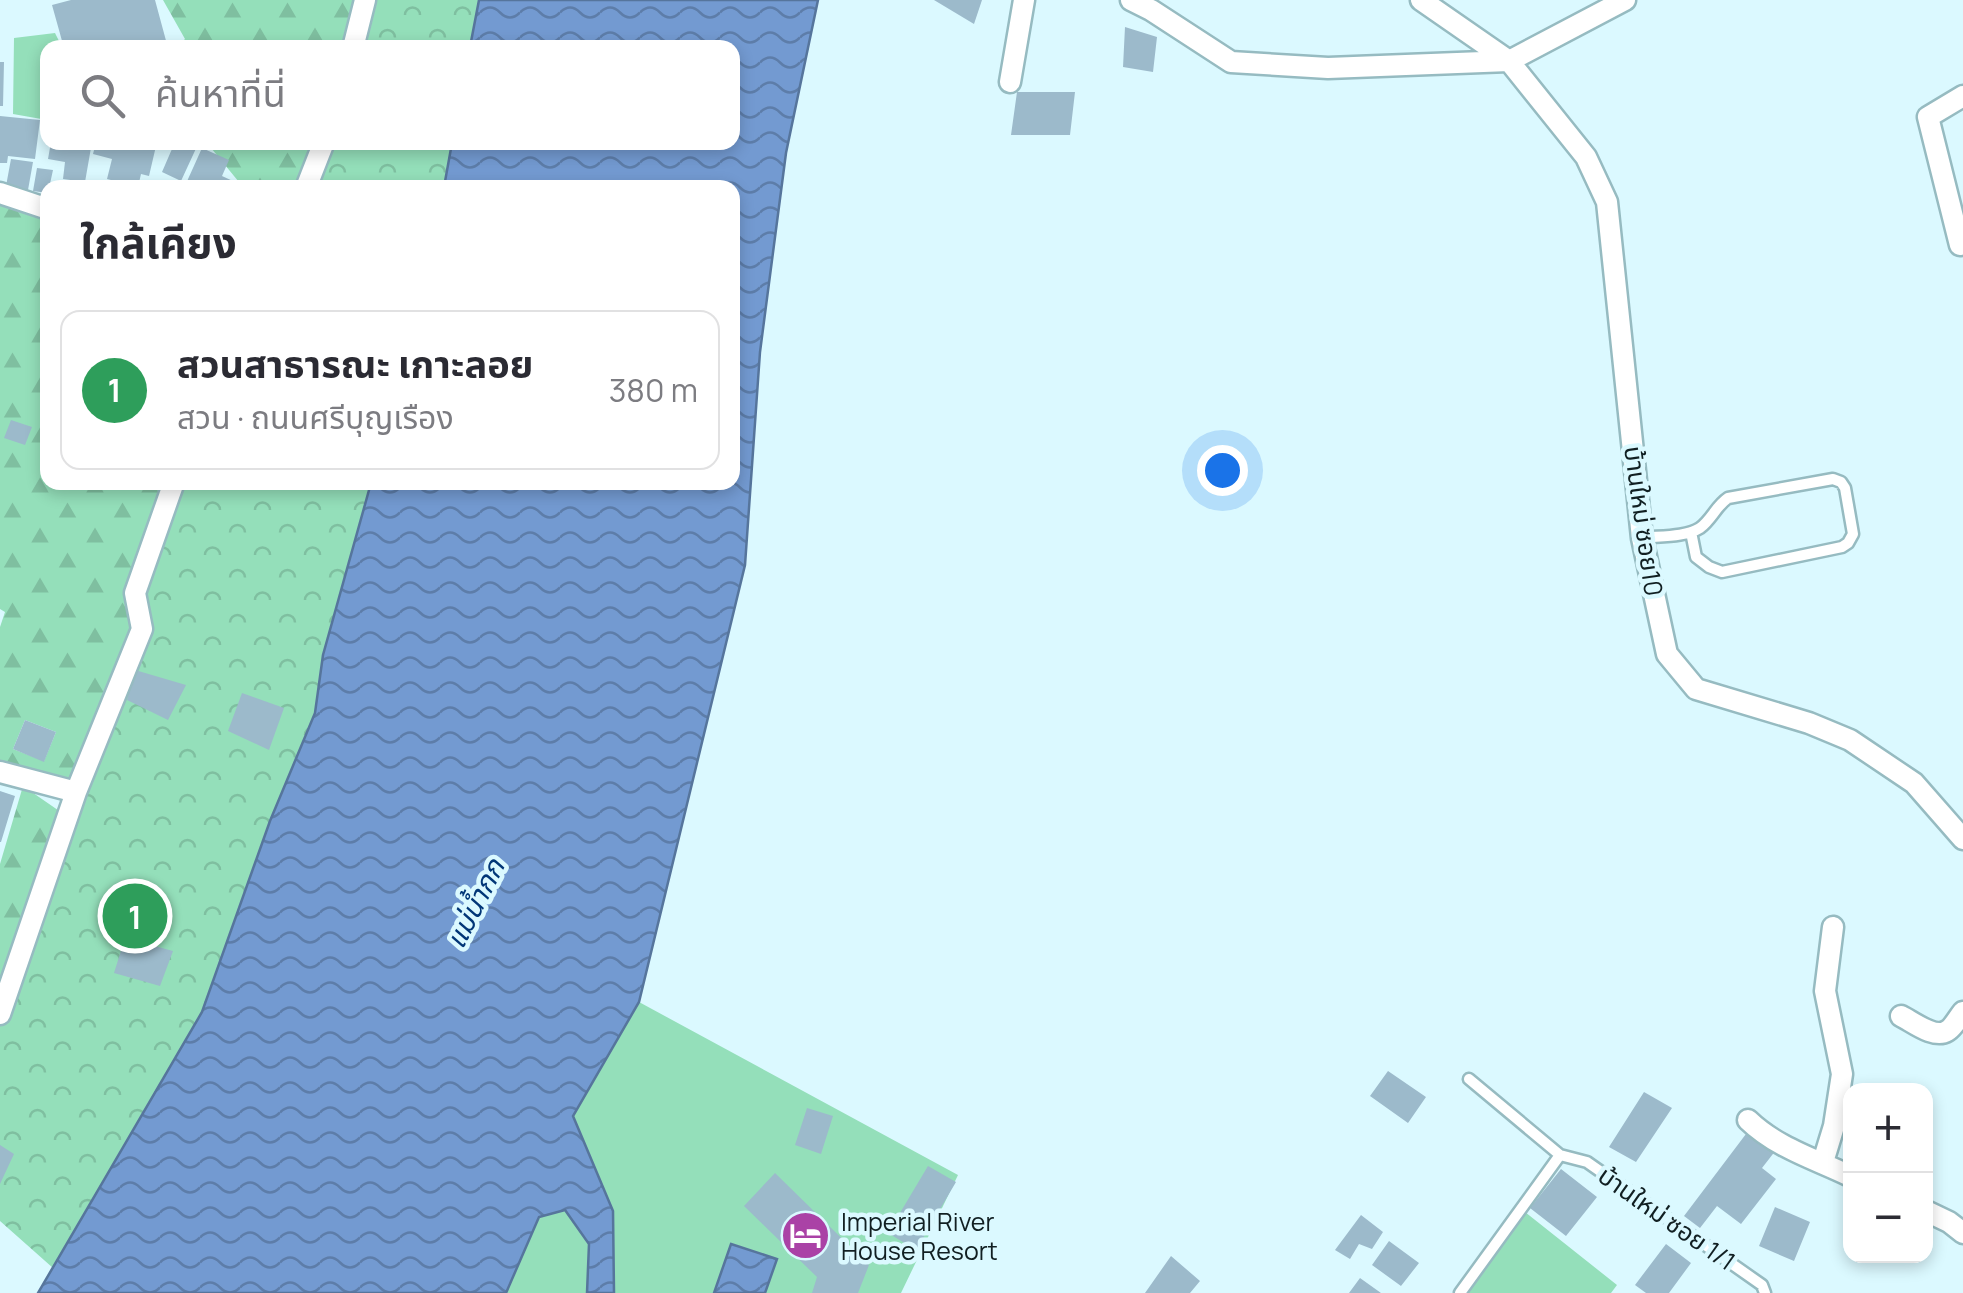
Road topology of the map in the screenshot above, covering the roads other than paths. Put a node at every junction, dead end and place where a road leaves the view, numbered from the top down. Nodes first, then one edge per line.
1 (365, 0) edge
2 (1024, 0) edge
3 (1130, 0) edge
4 (1421, 0) edge
5 (1626, 0) edge
6 (355, 40) edge
7 (1509, 61) junction
8 (1010, 82) dead end
9 (1963, 96) edge
10 (321, 150) edge
11 (309, 180) edge
12 (0, 193) edge
13 (40, 207) edge
14 (1960, 245) dead end
15 (171, 490) edge
16 (1691, 532) junction
17 (1642, 538) junction
18 (0, 772) edge
19 (76, 792) junction
20 (1963, 839) edge
21 (1833, 928) dead end
22 (1963, 1012) edge
23 (0, 1014) edge
24 (1902, 1016) dead end
25 (1469, 1080) dead end
26 (1748, 1120) dead end
27 (1560, 1155) junction
28 (1823, 1162) junction
29 (1844, 1173) edge
30 (1933, 1214) edge
31 (1963, 1233) edge
32 (1460, 1293) edge
33 (1765, 1293) edge

1 - 6 street
2 - 8 street
3 - 7 street
4 - 7 street, บ้านใหม่ ซอย10
5 - 7 street
7 - 17 street, บ้านใหม่ ซอย10
9 - 14 street
10 - 11 street
12 - 13 street
15 - 19 street
16 - 16 lane
16 - 17 lane
17 - 20 street, บ้านใหม่ ซอย10
18 - 19 street
19 - 23 street
21 - 28 street
22 - 24 street
25 - 27 lane, บ้านใหม่ ซอย 1/1
26 - 28 street
27 - 32 lane
27 - 33 lane, บ้านใหม่ ซอย 1/1
28 - 29 street
30 - 31 street

